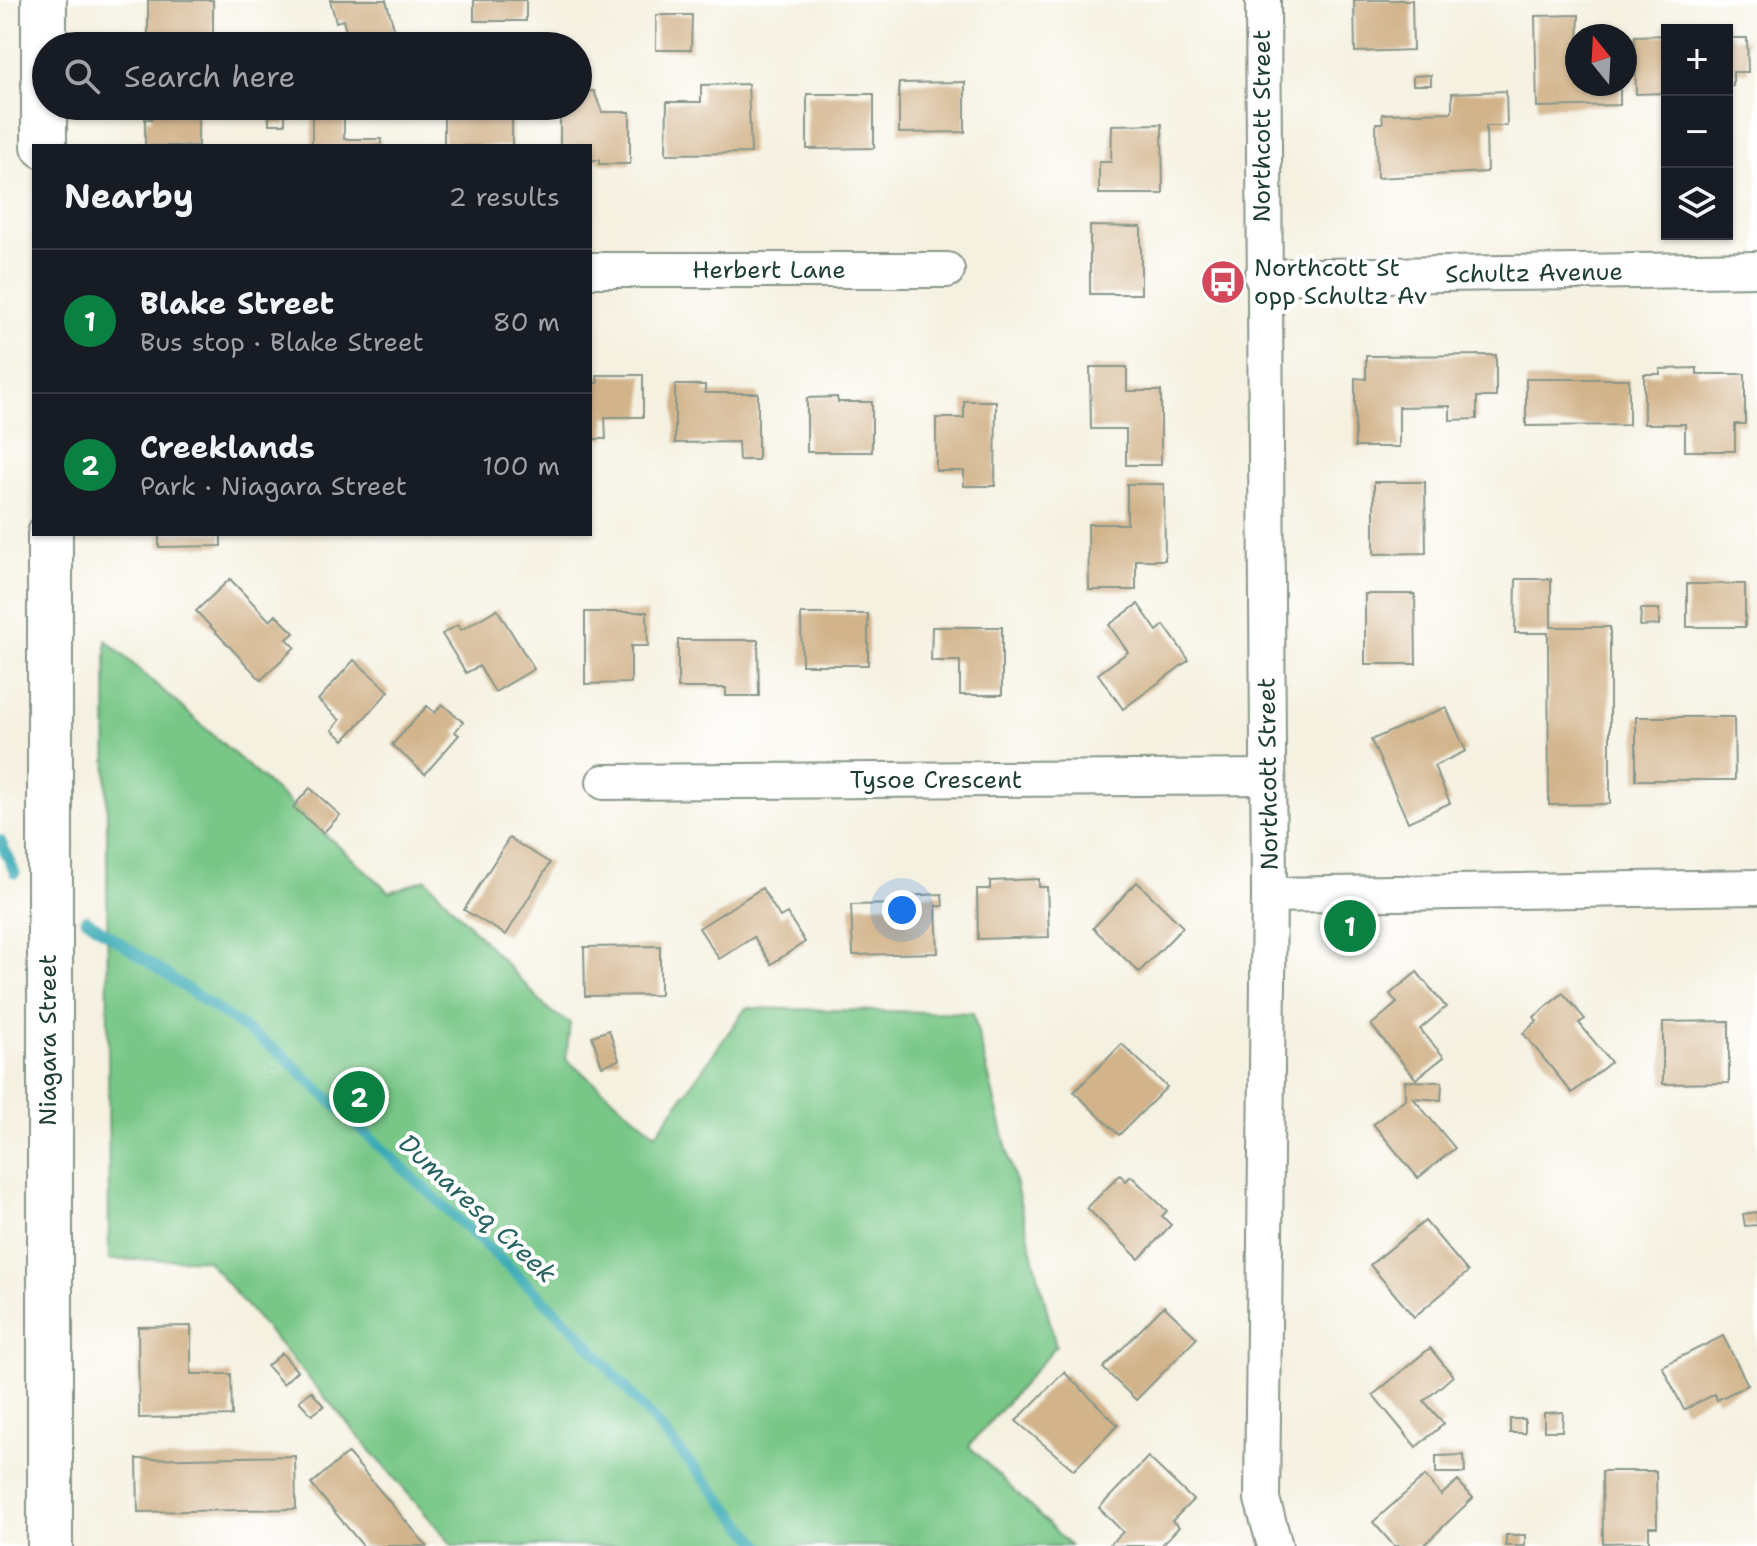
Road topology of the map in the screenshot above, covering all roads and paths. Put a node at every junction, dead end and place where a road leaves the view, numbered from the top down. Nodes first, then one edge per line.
1 (44, 0) edge
2 (1263, 0) edge
3 (44, 32) edge
4 (44, 120) edge
5 (44, 144) edge
6 (1757, 269) edge
7 (592, 270) edge
8 (947, 270) dead end
9 (1262, 277) junction
10 (50, 536) edge
11 (1268, 777) junction
12 (604, 782) dead end
13 (1757, 887) edge
14 (1269, 895) junction
15 (50, 1546) edge
16 (1275, 1546) edge

1 - 3 street
2 - 9 street, Northcott Street
4 - 5 street
6 - 9 street, Schultz Avenue
7 - 8 street, Herbert Lane
9 - 11 street, Northcott Street
10 - 15 street, Niagara Street
11 - 12 street, Tysoe Crescent
11 - 14 street, Northcott Street
13 - 14 street
14 - 16 street, Northcott Street

